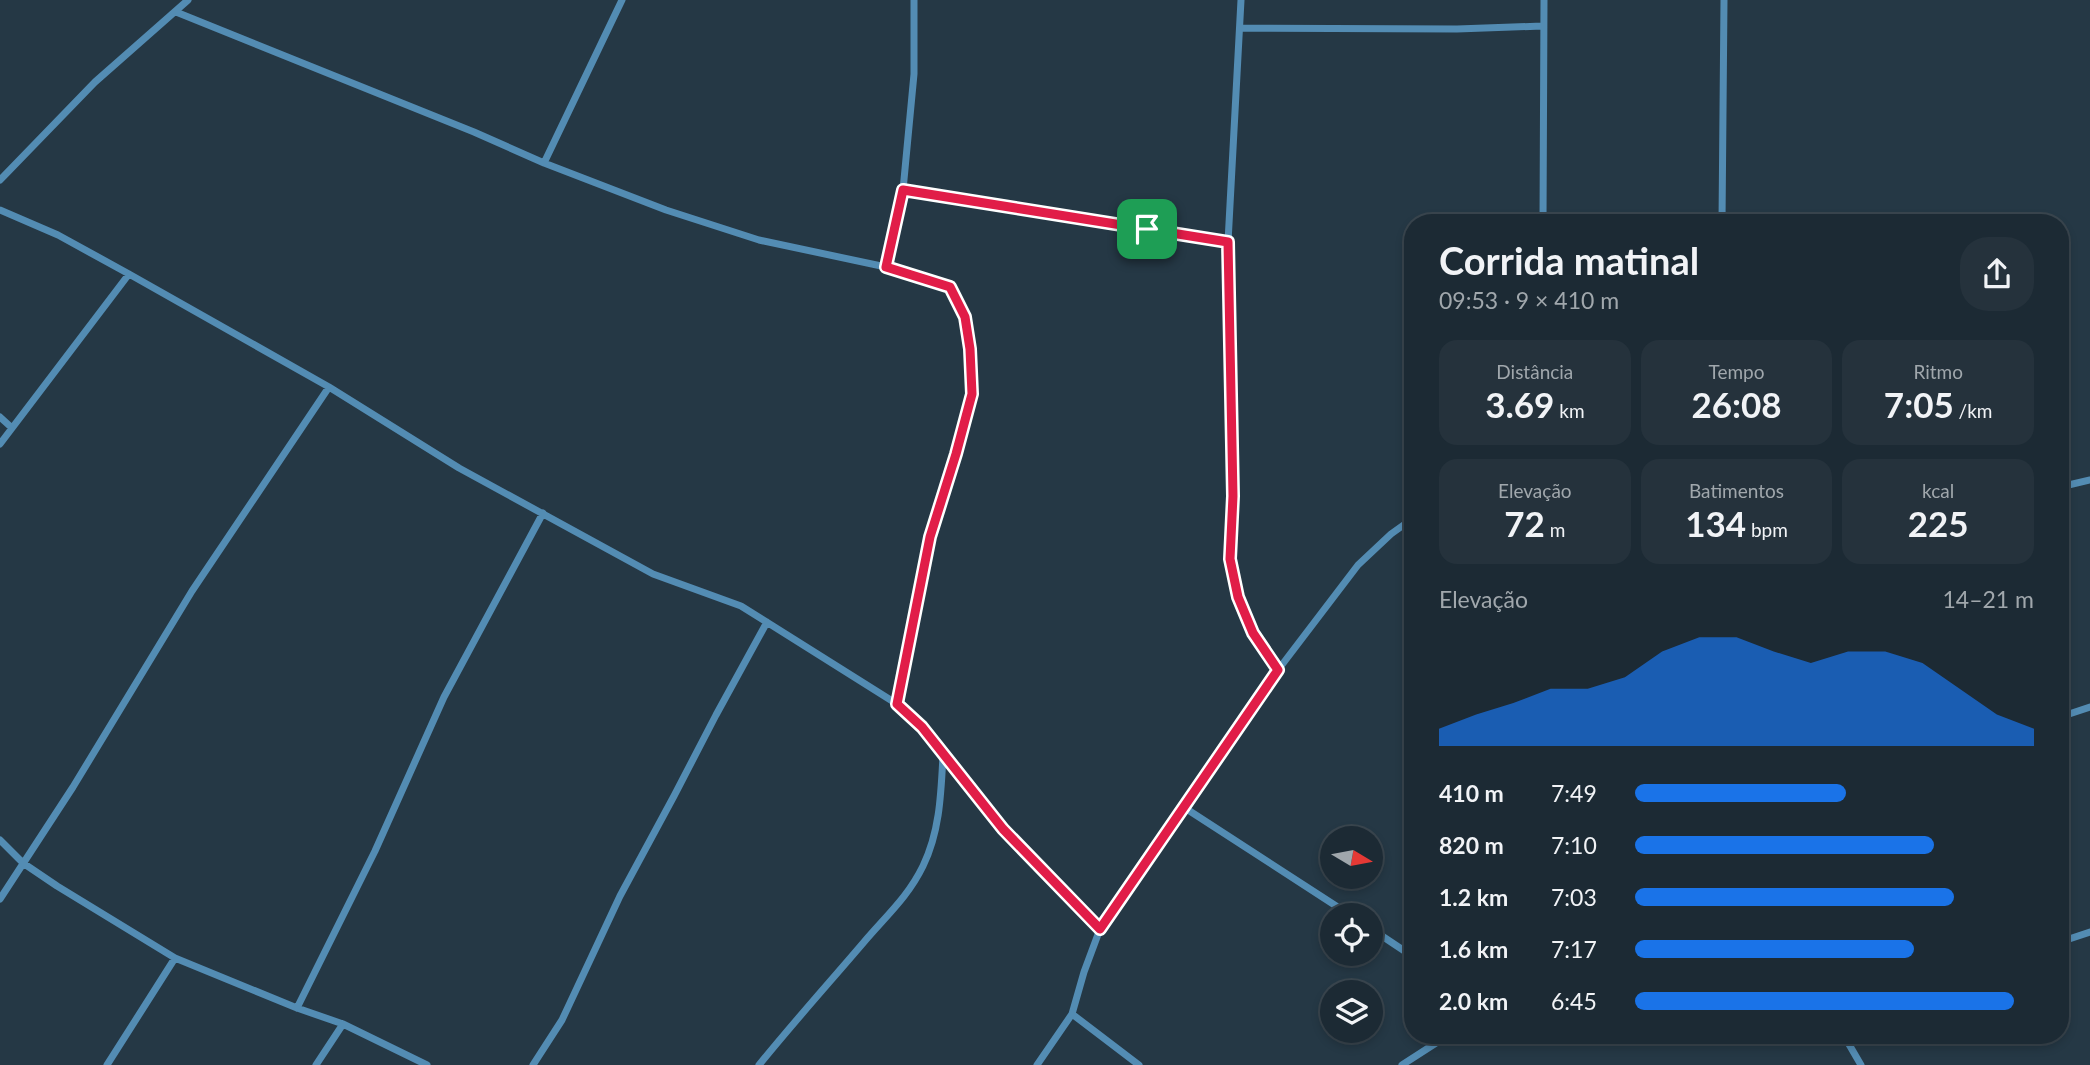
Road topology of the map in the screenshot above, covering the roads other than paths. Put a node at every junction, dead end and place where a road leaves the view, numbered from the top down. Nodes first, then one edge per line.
1 (188, 0) edge
2 (622, 0) edge
3 (914, 0) edge
4 (1241, 0) edge
5 (1544, 0) edge
6 (1724, 0) edge
7 (176, 12) junction
8 (1542, 26) junction
9 (1241, 28) junction
10 (544, 163) junction
11 (0, 180) edge
12 (903, 190) junction
13 (0, 211) edge
14 (1542, 214) edge
15 (1722, 214) edge
16 (1228, 242) junction
17 (886, 267) junction
18 (129, 274) junction
19 (329, 387) junction
20 (0, 417) edge
21 (12, 428) junction
22 (0, 444) edge
23 (2090, 480) edge
24 (2069, 485) edge
25 (543, 513) junction
26 (1404, 525) edge
27 (767, 622) junction
28 (1278, 670) junction
29 (897, 704) junction
30 (2090, 707) edge
31 (2069, 714) edge
32 (943, 754) junction
33 (1185, 808) junction
34 (0, 840) edge
35 (23, 863) junction
36 (0, 899) edge
37 (1331, 903) edge
38 (1100, 929) junction
39 (2090, 932) edge
40 (1383, 937) edge
41 (2069, 939) edge
42 (1404, 951) edge
43 (175, 958) junction
44 (297, 1008) junction
45 (1073, 1014) junction
46 (343, 1024) junction
47 (1435, 1044) edge
48 (1848, 1044) edge
49 (1129, 1056) junction
50 (1859, 1064) edge
51 (107, 1065) edge
52 (316, 1065) edge
53 (427, 1065) edge
54 (533, 1065) edge
55 (759, 1065) edge
56 (1037, 1065) edge
57 (1124, 1065) edge
58 (1139, 1065) edge
59 (1402, 1065) edge

1 - 7 street
2 - 10 street
3 - 12 street
4 - 9 street
5 - 8 street
6 - 15 street
7 - 10 street
7 - 11 street
8 - 9 street
8 - 14 street
9 - 16 street
10 - 17 street
12 - 16 street
12 - 17 street
13 - 18 street
16 - 28 street
17 - 29 street
18 - 19 street
18 - 21 street
19 - 25 street
19 - 35 street
20 - 21 street
21 - 22 street
23 - 24 street
25 - 27 street
25 - 44 street
26 - 28 street
27 - 29 street
27 - 54 street
28 - 33 street
29 - 32 street
30 - 31 street
32 - 38 street
32 - 55 street
33 - 37 street
33 - 38 street
34 - 35 street
35 - 36 street
35 - 43 street
38 - 45 street
39 - 41 street
40 - 42 street
43 - 44 street
43 - 51 street
44 - 46 street
45 - 49 street
45 - 56 street
46 - 52 street
46 - 53 street
47 - 59 street
48 - 50 street
49 - 57 street
49 - 58 street

